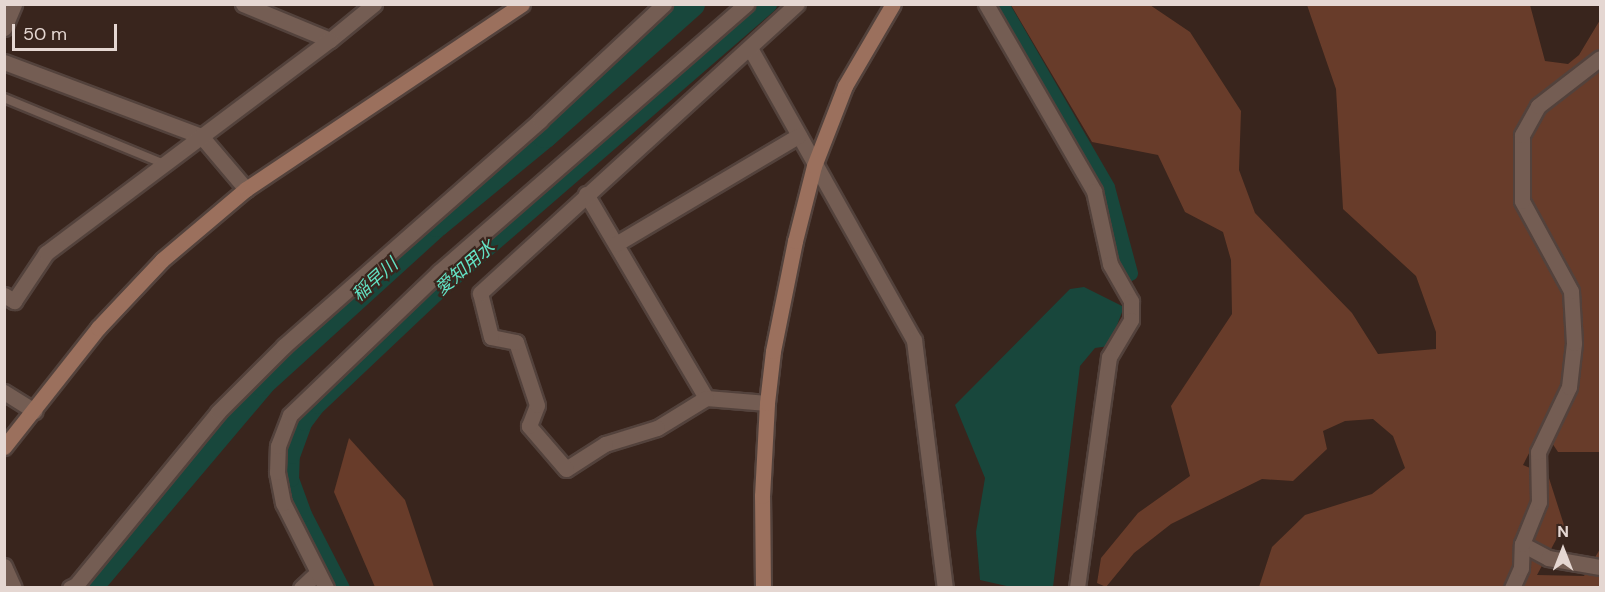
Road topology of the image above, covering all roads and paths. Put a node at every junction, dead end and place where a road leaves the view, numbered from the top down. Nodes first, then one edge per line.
1 (14, 4) edge
2 (243, 4) edge
3 (374, 4) edge
4 (522, 4) edge
5 (664, 4) edge
6 (746, 4) edge
7 (797, 4) edge
8 (893, 4) edge
9 (986, 4) edge
10 (4, 28) edge
11 (330, 40) junction
12 (750, 48) junction
13 (1600, 58) edge
14 (4, 62) edge
15 (4, 98) edge
16 (201, 136) junction
17 (798, 136) junction
18 (164, 164) junction
19 (814, 166) junction
20 (246, 189) junction
21 (586, 194) junction
22 (616, 244) junction
23 (4, 295) edge
24 (4, 392) edge
25 (706, 398) junction
26 (767, 403) junction
27 (34, 411) junction
28 (4, 447) edge
29 (1522, 544) junction
30 (4, 566) edge
31 (1600, 567) edge
32 (318, 572) junction
33 (1080, 584) edge
34 (14, 588) edge
35 (70, 588) edge
36 (301, 588) edge
37 (326, 588) edge
38 (763, 588) edge
39 (945, 588) edge
40 (1512, 588) edge

1 - 10 street
2 - 11 street
3 - 11 street
4 - 20 street
5 - 35 street
6 - 32 street
7 - 12 street
8 - 19 street
9 - 33 street
11 - 16 street
12 - 17 street
12 - 21 street
13 - 29 street
14 - 16 street
15 - 18 lane
16 - 18 street
16 - 20 street
17 - 19 street
17 - 22 street
18 - 23 street
19 - 26 street
19 - 39 street
20 - 27 street
21 - 22 street
21 - 25 street
22 - 25 street
24 - 27 street
25 - 26 street
26 - 38 street
27 - 28 street
29 - 31 street
29 - 40 street
30 - 34 street
32 - 36 street
32 - 37 street

